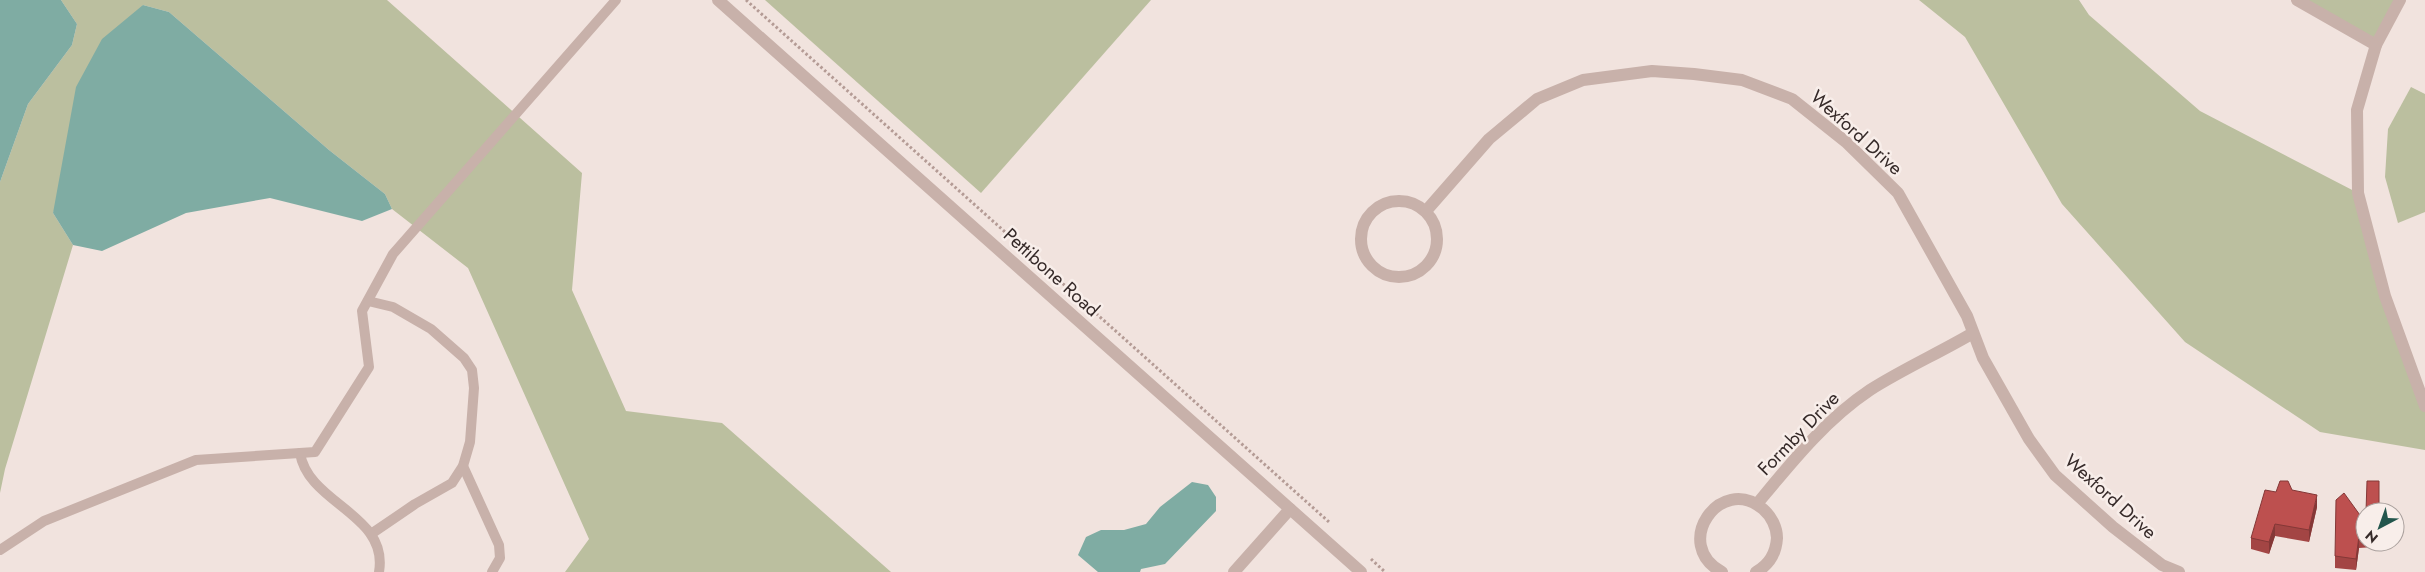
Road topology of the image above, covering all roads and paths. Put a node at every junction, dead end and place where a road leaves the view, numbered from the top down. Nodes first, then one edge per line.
1 (616, 0) edge
2 (718, 0) edge
3 (746, 0) edge
4 (2297, 0) edge
5 (2400, 0) edge
6 (2376, 45) junction
7 (1426, 211) junction
8 (368, 301) junction
9 (1974, 333) junction
10 (2425, 406) edge
11 (300, 453) junction
12 (463, 466) junction
13 (1757, 504) junction
14 (1290, 509) junction
15 (1333, 526) dead end
16 (372, 534) junction
17 (0, 550) edge
18 (1370, 559) dead end
19 (379, 572) edge
20 (492, 572) edge
21 (1234, 572) edge
22 (1361, 572) edge
23 (1385, 572) edge
24 (1722, 572) edge
25 (1756, 572) edge
26 (2179, 572) edge

1 - 8 lane
2 - 14 street, Pettibone Road
3 - 15 path
4 - 6 street
5 - 6 street
6 - 10 street
7 - 7 street
7 - 9 street, Wexford Drive
8 - 11 lane
8 - 12 lane
9 - 13 street, Formby Drive
9 - 26 street, Wexford Drive
11 - 16 lane
11 - 17 lane
12 - 16 lane
12 - 20 lane
13 - 24 street, Formby Drive
13 - 25 street, Formby Drive
14 - 21 street
14 - 22 street, Pettibone Road
16 - 19 lane
18 - 23 path

